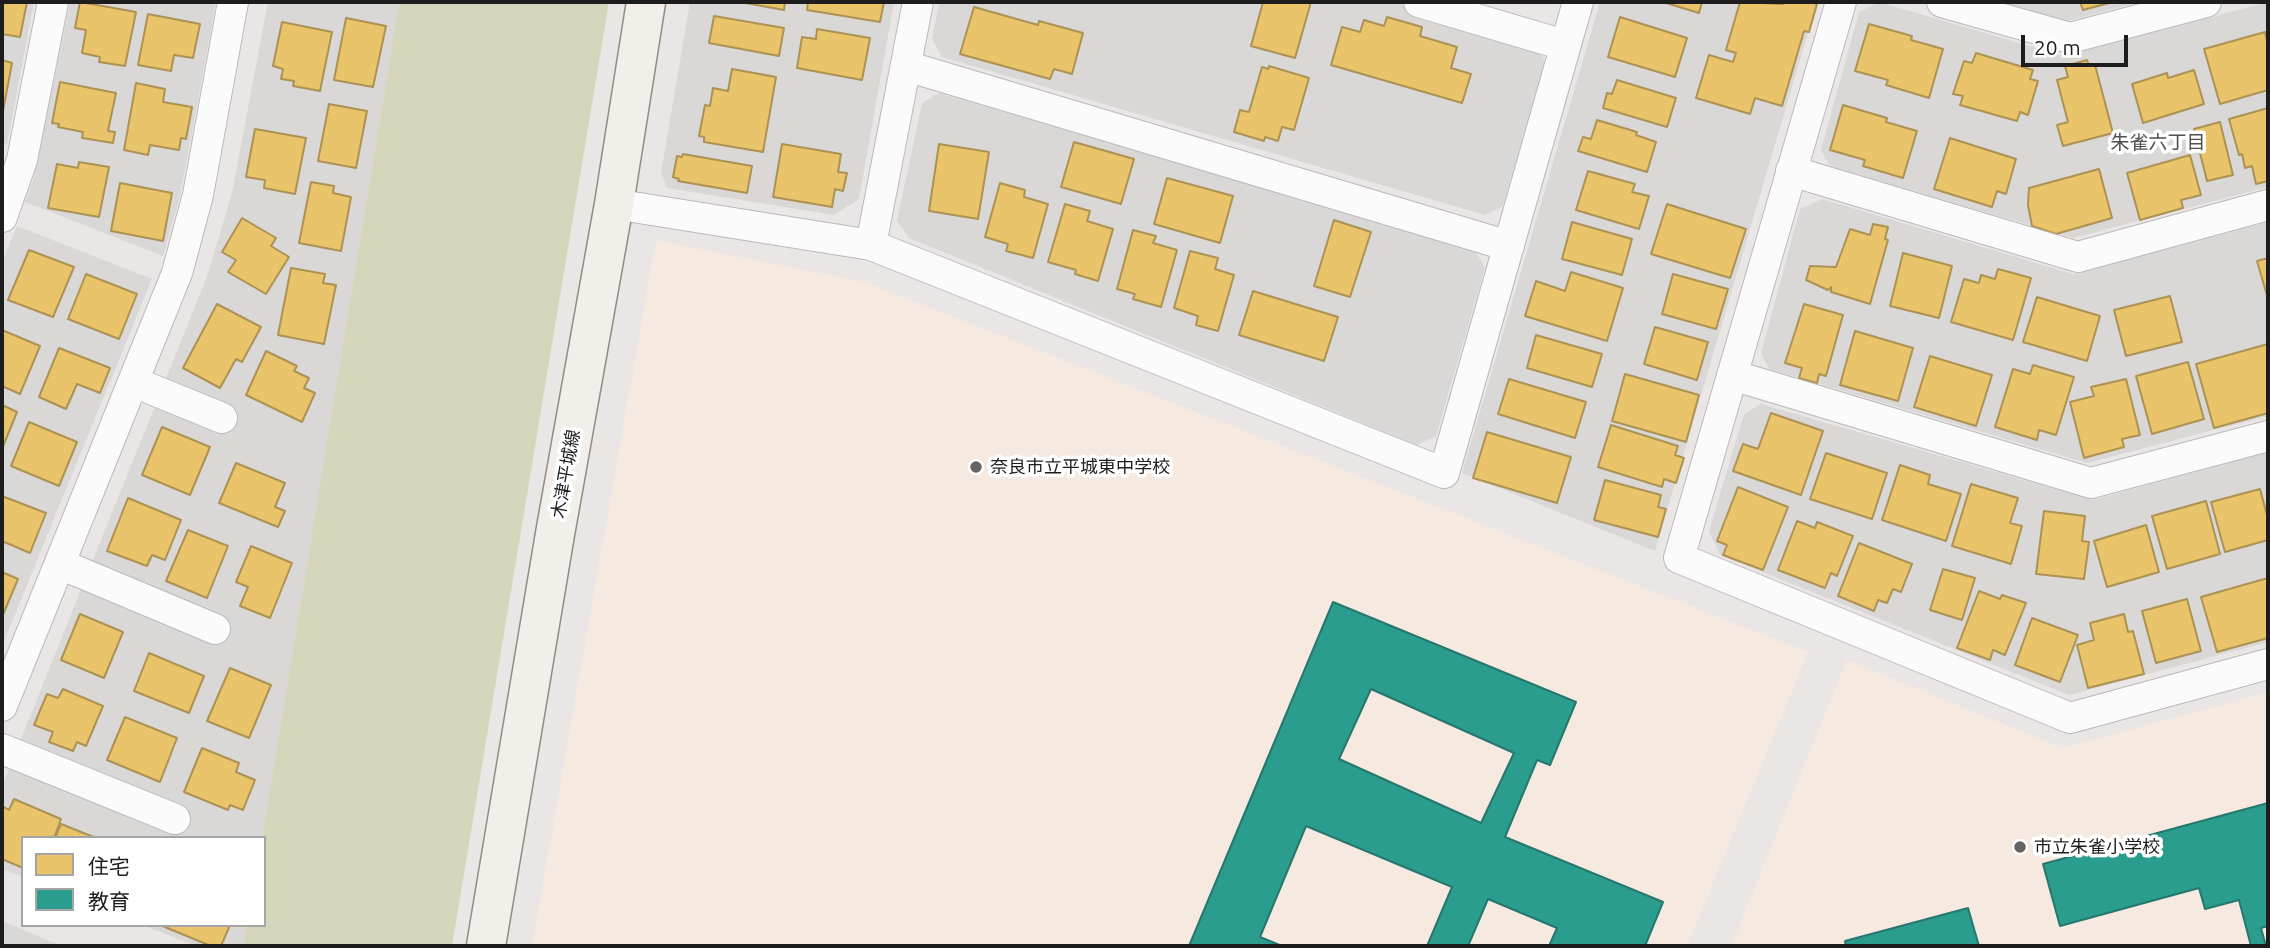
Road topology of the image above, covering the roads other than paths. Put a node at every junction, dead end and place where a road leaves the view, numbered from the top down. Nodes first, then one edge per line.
1 (53, 2) edge
2 (233, 2) edge
3 (646, 2) edge
4 (918, 2) edge
5 (1419, 2) edge
6 (1578, 2) edge
7 (1842, 2) edge
8 (1942, 2) edge
9 (2206, 2) edge
10 (1564, 45) junction
11 (906, 66) junction
12 (1791, 171) junction
13 (614, 204) junction
14 (2268, 205) edge
15 (2, 217) edge
16 (871, 245) junction
17 (1509, 246) junction
18 (1732, 375) junction
19 (134, 382) junction
20 (222, 418) dead end
21 (2268, 436) edge
22 (60, 564) junction
23 (215, 629) dead end
24 (2268, 664) edge
25 (2, 706) edge
26 (2, 749) edge
27 (175, 819) dead end
28 (486, 946) edge

1 - 15 street
2 - 19 street
3 - 13 main road, 木津平城線
4 - 11 street
5 - 10 street
6 - 10 street
7 - 12 street
8 - 9 street
10 - 17 street
11 - 16 street
11 - 17 street
12 - 14 street
12 - 18 street
13 - 16 street
13 - 28 main road, 木津平城線
16 - 17 street
18 - 21 street
18 - 24 street
19 - 20 street
19 - 22 street
22 - 23 street
22 - 25 street
26 - 27 street

